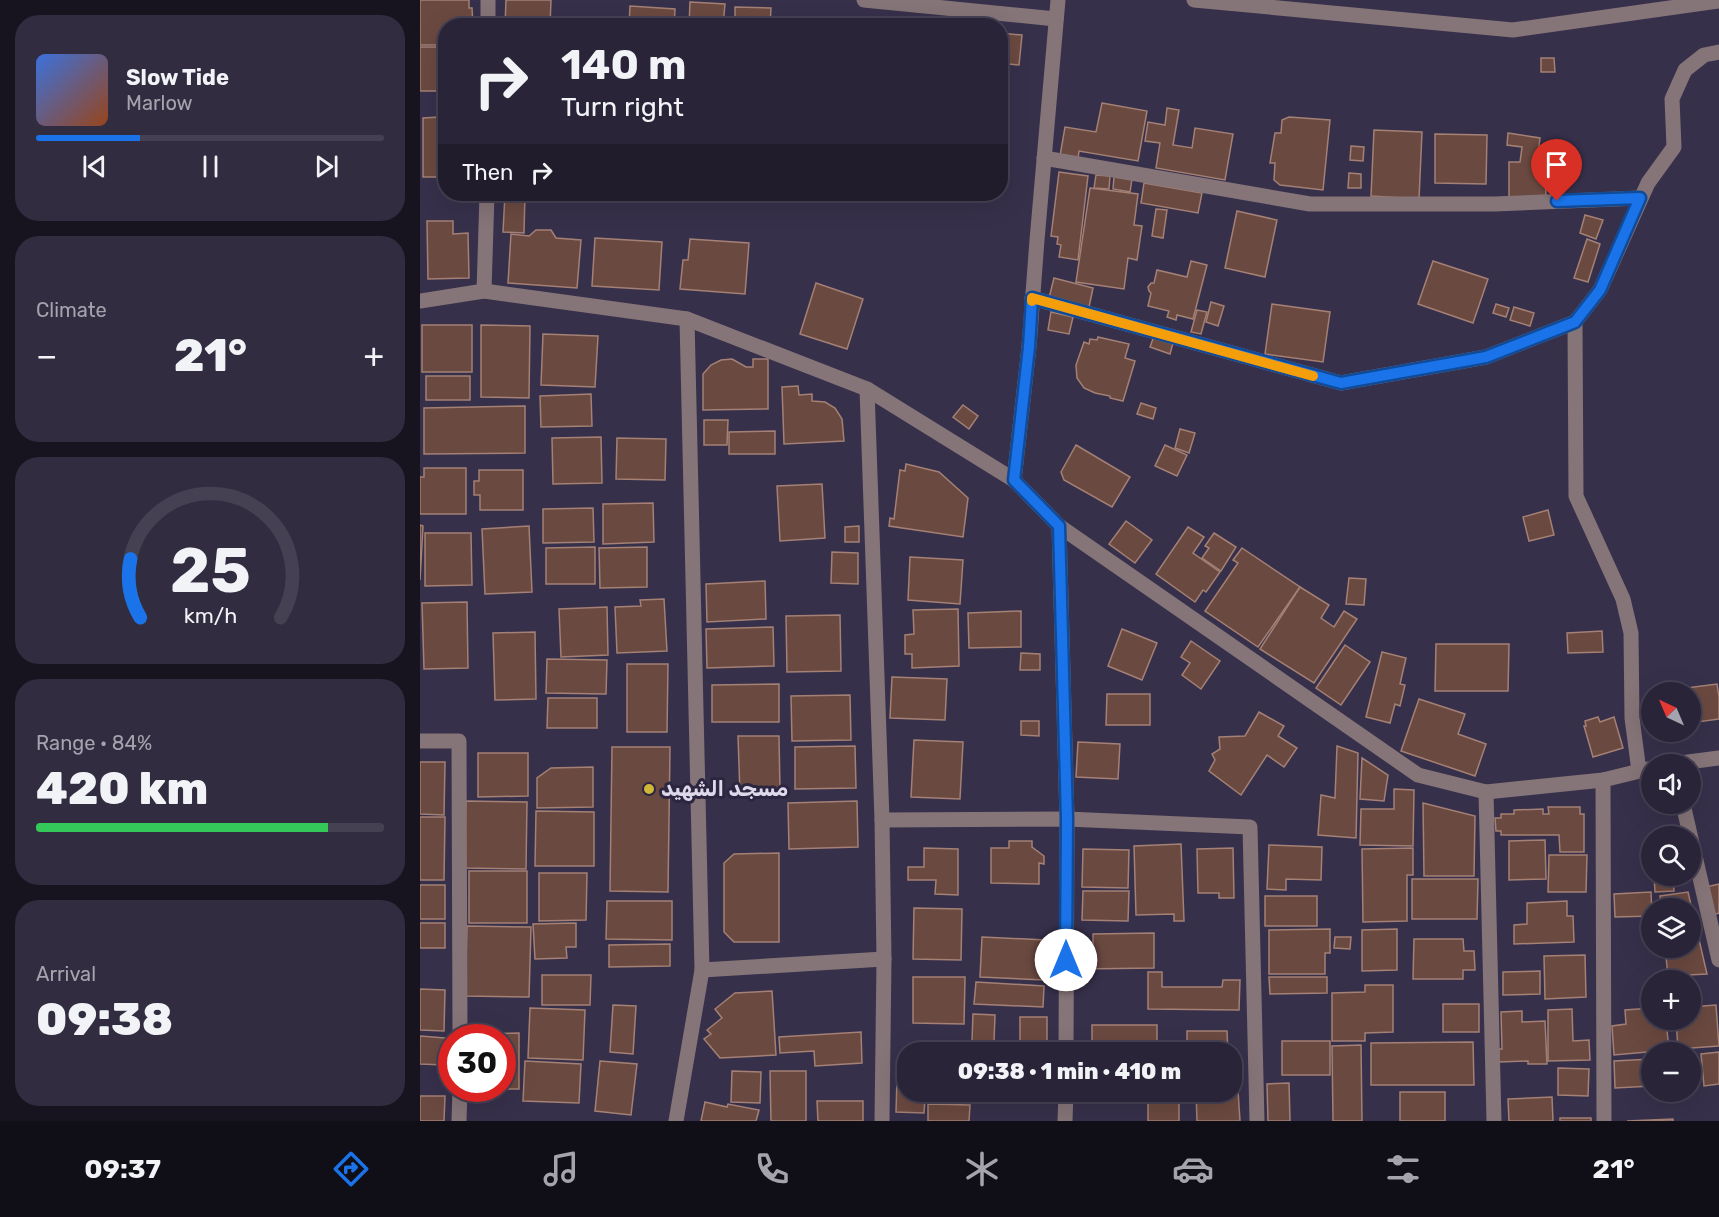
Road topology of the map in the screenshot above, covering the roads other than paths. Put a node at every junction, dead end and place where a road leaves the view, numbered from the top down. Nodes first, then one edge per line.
1 (488, 0) edge
2 (864, 0) edge
3 (1058, 0) edge
4 (1194, 0) edge
5 (1719, 1) edge
6 (488, 18) edge
7 (1056, 19) junction
8 (1719, 52) edge
9 (1044, 158) junction
10 (1640, 198) junction
11 (487, 201) edge
12 (484, 291) junction
13 (1032, 298) junction
14 (420, 301) edge
15 (687, 319) junction
16 (1575, 322) junction
17 (867, 389) junction
18 (1014, 480) junction
19 (1059, 526) junction
20 (420, 741) edge
21 (1641, 754) edge
22 (1719, 758) edge
23 (1701, 760) edge
24 (1641, 771) edge
25 (1604, 780) junction
26 (1486, 792) junction
27 (1685, 814) edge
28 (1067, 819) junction
29 (882, 820) junction
30 (884, 959) junction
31 (1719, 960) edge
32 (702, 970) junction
33 (460, 1024) edge
34 (1066, 1042) edge
35 (460, 1102) edge
36 (1066, 1102) edge
37 (459, 1121) edge
38 (676, 1121) edge
39 (882, 1121) edge
40 (1065, 1121) edge
41 (1257, 1121) edge
42 (1494, 1121) edge
43 (1604, 1121) edge

1 - 6 street
2 - 7 street
3 - 7 street
4 - 5 street
7 - 9 street
8 - 10 street
9 - 10 street
9 - 13 street
10 - 16 street
11 - 12 street
12 - 14 street
12 - 15 street
13 - 16 street
13 - 18 street
15 - 17 street
15 - 32 street
16 - 21 street
17 - 18 street
17 - 29 street
18 - 19 street
19 - 26 street
19 - 28 street
20 - 33 street
22 - 23 street
24 - 25 street
25 - 26 street
25 - 43 street
26 - 42 street
27 - 31 street
28 - 29 street
28 - 34 street
28 - 41 street
29 - 30 street
30 - 32 street
30 - 39 street
32 - 38 street
35 - 37 street
36 - 40 street

